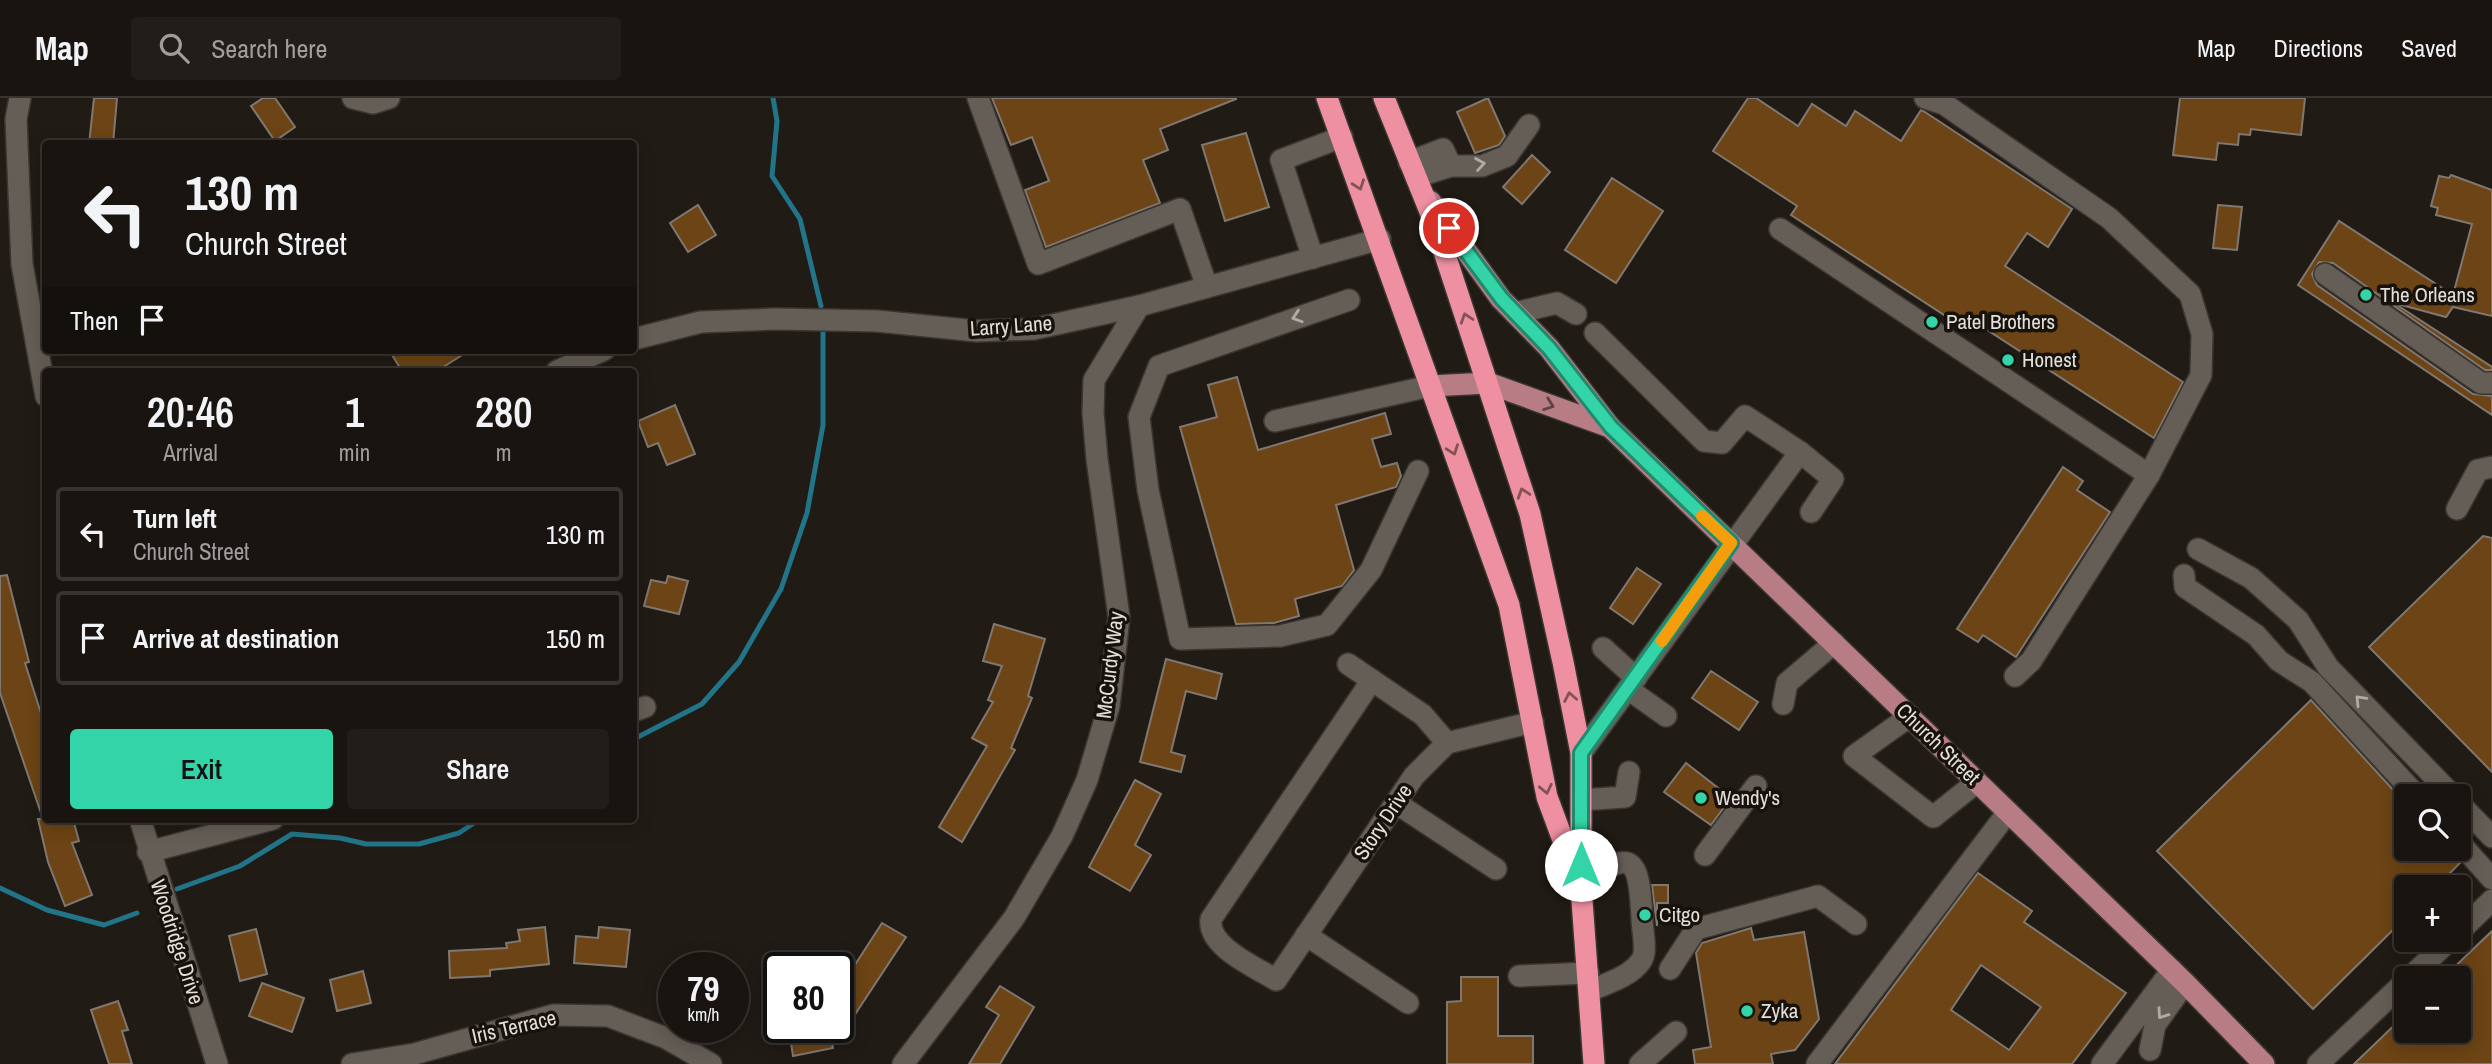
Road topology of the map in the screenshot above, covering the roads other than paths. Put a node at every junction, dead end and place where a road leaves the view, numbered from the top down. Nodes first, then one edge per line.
1 (19, 98) edge
2 (353, 98) edge
3 (389, 98) edge
4 (978, 98) edge
5 (1326, 98) edge
6 (1925, 98) edge
7 (1386, 99) edge
8 (1530, 125) dead end
9 (1342, 137) junction
10 (1415, 175) junction
11 (1780, 229) dead end
12 (1380, 239) junction
13 (1313, 258) junction
14 (2325, 274) dead end
15 (1207, 287) junction
16 (1349, 300) dead end
17 (1139, 306) junction
18 (1515, 313) junction
19 (1576, 314) dead end
20 (1595, 333) dead end
21 (637, 338) edge
22 (595, 354) edge
23 (564, 368) edge
24 (42, 374) edge
25 (1488, 383) junction
26 (2492, 383) edge
27 (1430, 386) junction
28 (1275, 421) dead end
29 (1611, 427) junction
30 (1800, 452) junction
31 (2492, 467) edge
32 (1418, 471) dead end
33 (2149, 475) junction
34 (2457, 509) dead end
35 (1811, 512) dead end
36 (1731, 543) junction
37 (2198, 549) dead end
38 (2185, 575) dead end
39 (1834, 643) junction
40 (1603, 648) dead end
41 (1348, 664) dead end
42 (2328, 667) junction
43 (2015, 676) dead end
44 (1372, 681) junction
45 (2312, 682) junction
46 (1632, 684) junction
47 (1783, 704) dead end
48 (1668, 712) dead end
49 (1910, 716) junction
50 (1533, 722) junction
51 (2389, 731) junction
52 (1447, 743) junction
53 (2371, 747) junction
54 (1581, 753) junction
55 (1629, 772) dead end
56 (1977, 782) junction
57 (2406, 784) edge
58 (2434, 784) edge
59 (1756, 786) dead end
60 (1581, 800) junction
61 (1396, 803) junction
62 (2008, 812) junction
63 (2471, 815) edge
64 (141, 823) edge
65 (258, 823) edge
66 (2492, 837) edge
67 (148, 852) junction
68 (1705, 855) dead end
69 (2471, 855) edge
70 (1496, 869) dead end
71 (2492, 878) edge
72 (1581, 887) junction
73 (2492, 900) edge
74 (2471, 920) edge
75 (1856, 924) dead end
76 (1306, 935) junction
77 (2437, 952) edge
78 (2423, 966) edge
79 (1670, 969) dead end
80 (1519, 976) dead end
81 (2178, 977) junction
82 (1589, 982) junction
83 (2394, 993) edge
84 (1408, 1003) dead end
85 (1676, 1032) dead end
86 (2150, 1050) dead end
87 (217, 1064) edge
88 (352, 1064) edge
89 (711, 1064) edge
90 (903, 1064) edge
91 (1594, 1064) edge
92 (1640, 1064) edge
93 (1817, 1064) edge
94 (2102, 1064) edge
95 (2264, 1064) edge
96 (2318, 1064) edge

1 - 24 street
2 - 3 street
4 - 15 street
5 - 9 highway
6 - 33 street
7 - 10 highway
10 -> 8 street
9 -> 12 highway
9 - 13 street
10 - 18 main road, Church Street
25 -> 10 highway
11 - 33 street
12 - 13 street, Larry Lane
12 - 27 highway
13 - 15 street, Larry Lane
14 - 26 street
15 - 17 street, Larry Lane
16 -> 32 street
17 - 21 street, Larry Lane
17 - 90 street, McCurdy Way
18 - 19 street
18 - 29 main road, Church Street
20 - 30 street
22 - 23 street
25 - 27 main road, Church Street
25 -> 29 main road, Church Street
54 -> 25 highway
27 - 28 street
27 -> 50 highway
29 - 36 main road, Church Street
30 - 35 street
30 - 36 street
31 - 34 street
33 - 43 street
36 - 39 main road, Church Street
36 - 46 street
37 - 42 street
38 - 45 street
39 - 47 street
39 - 49 main road, Church Street
40 - 46 street
41 - 44 street
42 - 45 street
51 -> 42 street
44 - 52 street
44 - 76 street, Story Drive
45 - 53 street
46 - 48 street
46 - 54 street
49 - 56 main road, Church Street
49 - 56 street
50 - 52 street
50 -> 72 highway
51 - 53 street
51 - 58 street
52 - 61 street, Story Drive
53 - 57 street
54 - 60 highway
55 - 60 street
56 - 62 main road, Church Street
59 - 68 street
60 - 72 highway
61 - 70 street
61 - 76 street, Story Drive
62 - 81 main road, Church Street
62 - 93 street
63 - 66 street
64 - 67 street, Woodridge Drive
65 - 67 street
67 - 87 street, Woodridge Drive
69 - 71 street
72 - 82 highway
72 - 82 street
73 - 74 street
75 - 79 street
76 - 84 street
77 - 78 street
80 - 82 street
81 -> 86 street
81 - 94 street
81 - 95 main road, Church Street
82 - 91 highway
83 - 96 street
85 - 92 street
88 - 89 street, Iris Terrace

